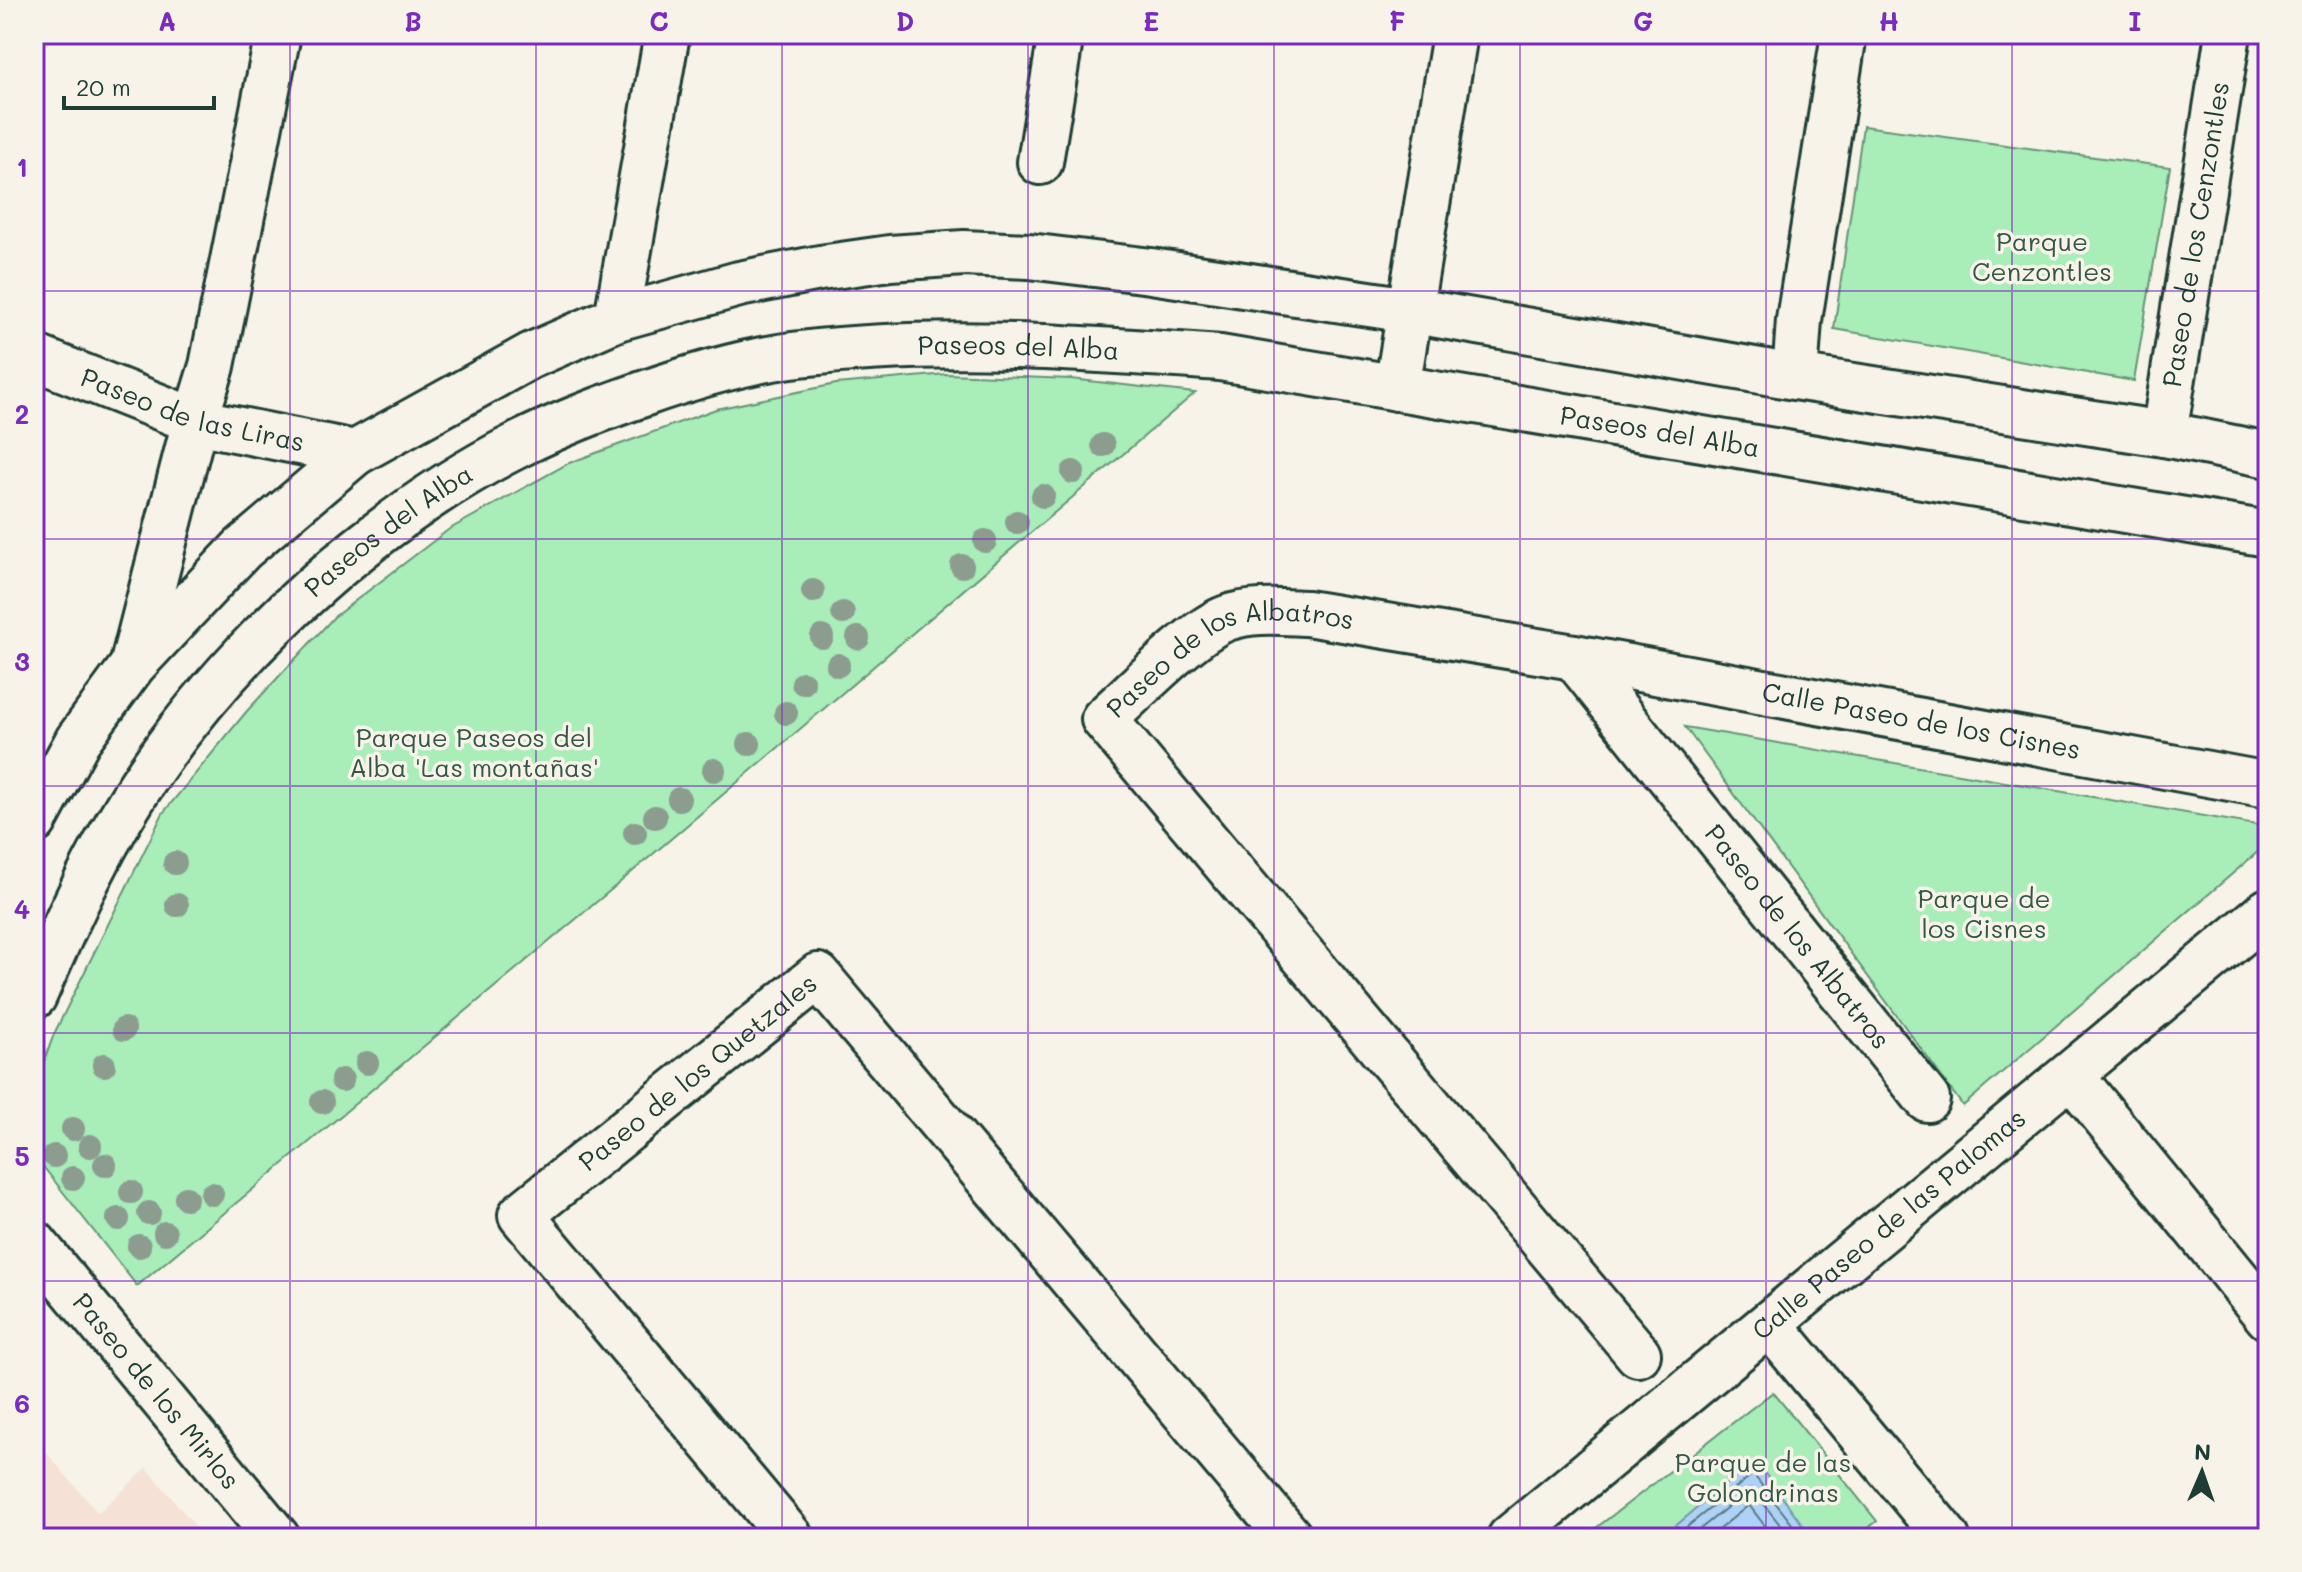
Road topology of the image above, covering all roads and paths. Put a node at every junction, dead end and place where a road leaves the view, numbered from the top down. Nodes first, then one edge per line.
1 (667, 34) edge
2 (1061, 34) edge
3 (1455, 34) edge
4 (1844, 34) edge
5 (2228, 34) edge
6 (274, 36) edge
7 (1040, 162) dead end
8 (1409, 310) junction
9 (617, 318) junction
10 (34, 357) edge
11 (1795, 377) junction
12 (1397, 388) junction
13 (195, 421) junction
14 (2164, 434) junction
15 (355, 453) junction
16 (2268, 455) edge
17 (2268, 534) edge
18 (1574, 657) junction
19 (133, 665) junction
20 (2268, 785) edge
21 (34, 821) edge
22 (2268, 911) edge
23 (34, 996) edge
24 (2071, 1075) junction
25 (1927, 1099) dead end
26 (34, 1243) edge
27 (2268, 1317) edge
28 (1770, 1325) junction
29 (1638, 1354) dead end
30 (277, 1538) edge
31 (791, 1538) edge
32 (1290, 1538) edge
33 (1510, 1538) edge
34 (1947, 1538) edge

1 - 9 street
2 - 7 street
3 - 8 street
4 - 11 street
5 - 14 street, Paseo de los Cenzontles
6 - 13 street
8 - 9 street
8 - 11 street
8 - 12 street
9 - 15 street
10 - 13 street, Paseo de las Liras
11 - 14 street
12 - 17 street, Paseos del Alba
12 - 23 street, Paseos del Alba
13 - 15 street, Paseo de las Liras
13 - 19 street
14 - 16 street
15 - 19 street
18 - 20 street, Calle Paseo de los Cisnes
18 - 25 street, Paseo de los Albatros
18 - 29 street, Paseo de los Albatros
19 - 21 street
22 - 24 street, Calle Paseo de las Palomas
24 - 27 street
24 - 28 street, Calle Paseo de las Palomas
26 - 30 street, Paseo de los Mirlos
28 - 33 street, Calle Paseo de las Palomas
28 - 34 street
31 - 32 street, Paseo de los Quetzales

